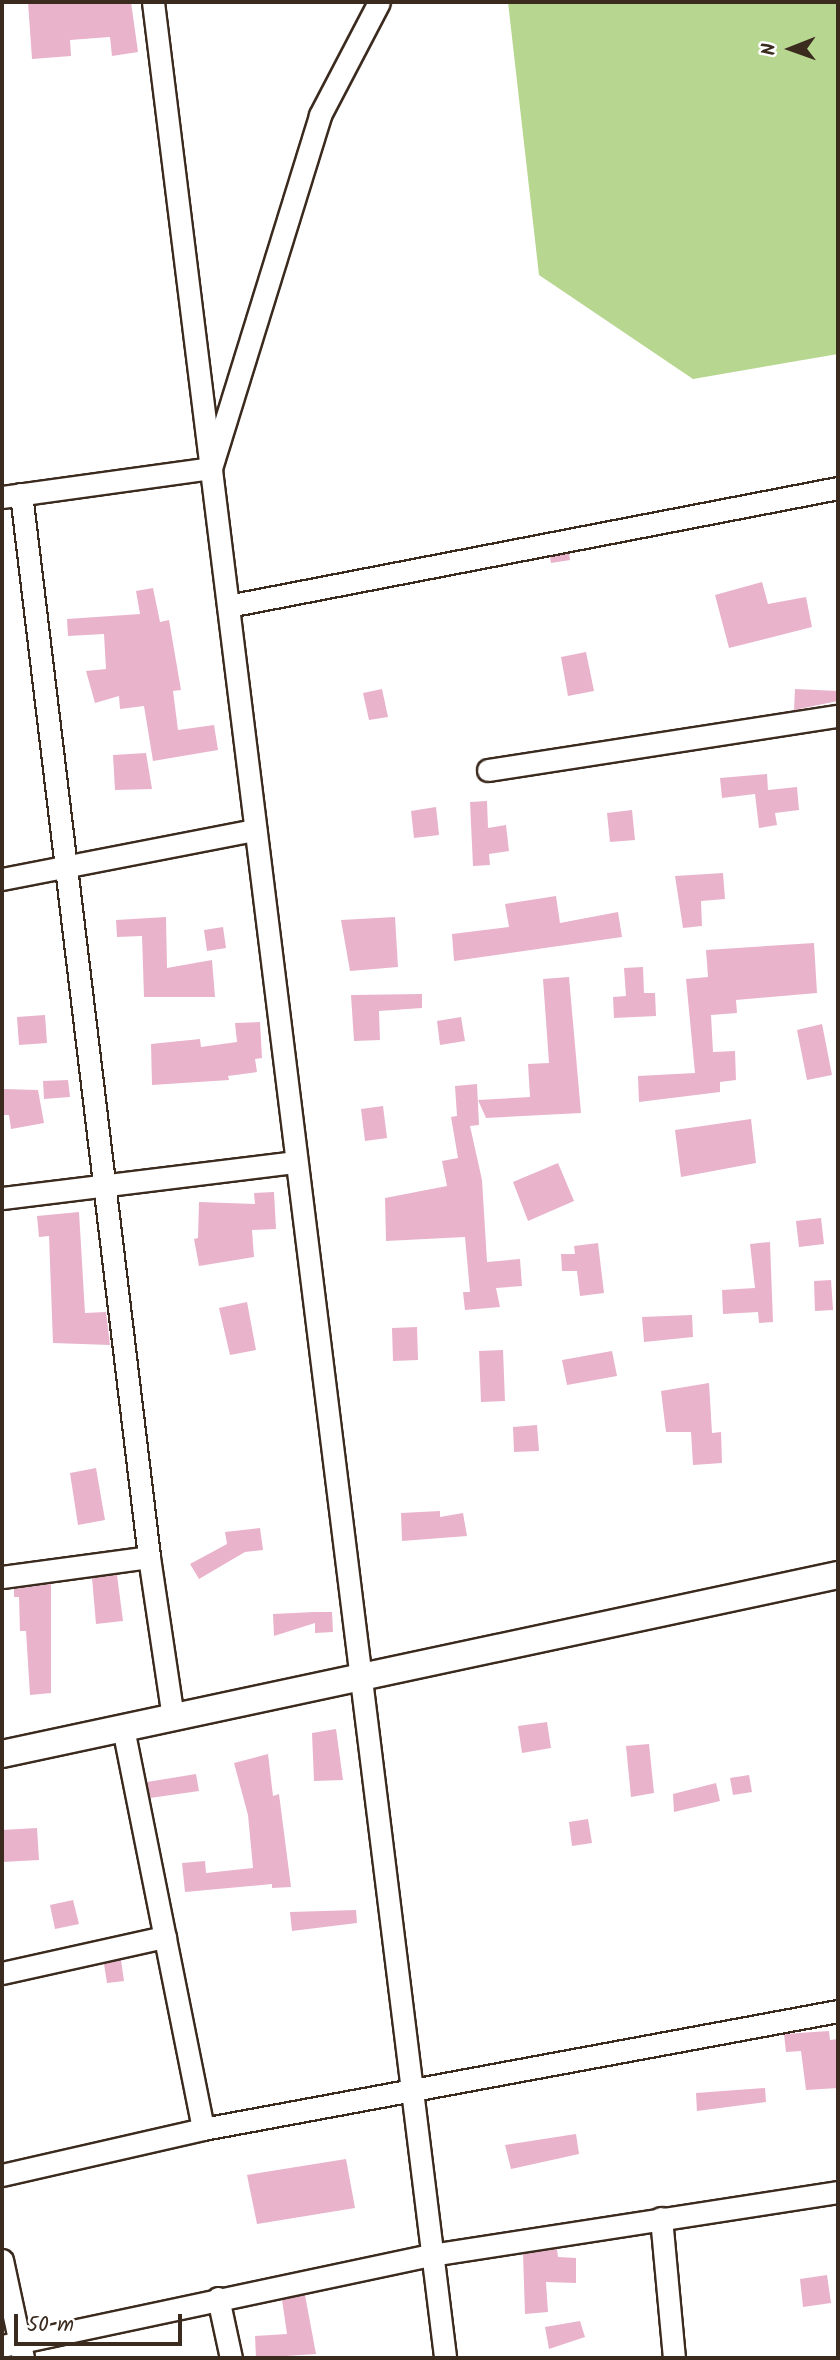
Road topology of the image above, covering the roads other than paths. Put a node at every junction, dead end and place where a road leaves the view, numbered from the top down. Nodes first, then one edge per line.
1 (153, 2) edge
2 (374, 6) edge
3 (211, 468) junction
4 (838, 488) edge
5 (11, 495) edge
6 (228, 606) junction
7 (838, 716) edge
8 (488, 770) dead end
9 (256, 830) junction
10 (67, 866) junction
11 (2, 879) edge
12 (296, 1162) junction
13 (107, 1185) junction
14 (2, 1198) edge
15 (149, 1557) junction
16 (838, 1576) edge
17 (2, 1577) edge
18 (361, 1681) junction
19 (173, 1717) junction
20 (123, 1728) junction
21 (2, 1753) edge
22 (165, 1937) junction
23 (2, 1972) edge
24 (838, 2011) edge
25 (411, 2089) junction
26 (203, 2129) junction
27 (2, 2175) edge
28 (838, 2192) edge
29 (661, 2218) junction
30 (431, 2255) junction
31 (2, 2260) edge
32 (218, 2298) junction
33 (15, 2349) edge
34 (231, 2358) edge
35 (445, 2358) edge
36 (674, 2358) edge

1 - 3 street
2 - 3 street
3 - 5 street
3 - 6 street
4 - 6 street
5 - 10 street
6 - 9 street
7 - 8 street
9 - 10 street
9 - 12 street
10 - 11 street
10 - 13 street
12 - 13 street
12 - 18 street
13 - 14 street
13 - 15 street
15 - 17 street
15 - 19 street
16 - 18 street
18 - 19 street
18 - 25 street
19 - 20 street
20 - 21 street
20 - 22 street
22 - 23 street
22 - 26 street
24 - 25 street
25 - 26 street
25 - 30 street
26 - 27 street
28 - 29 street
29 - 30 street
29 - 36 street
30 - 32 street
30 - 35 street
31 - 33 street
32 - 33 street
32 - 34 street

